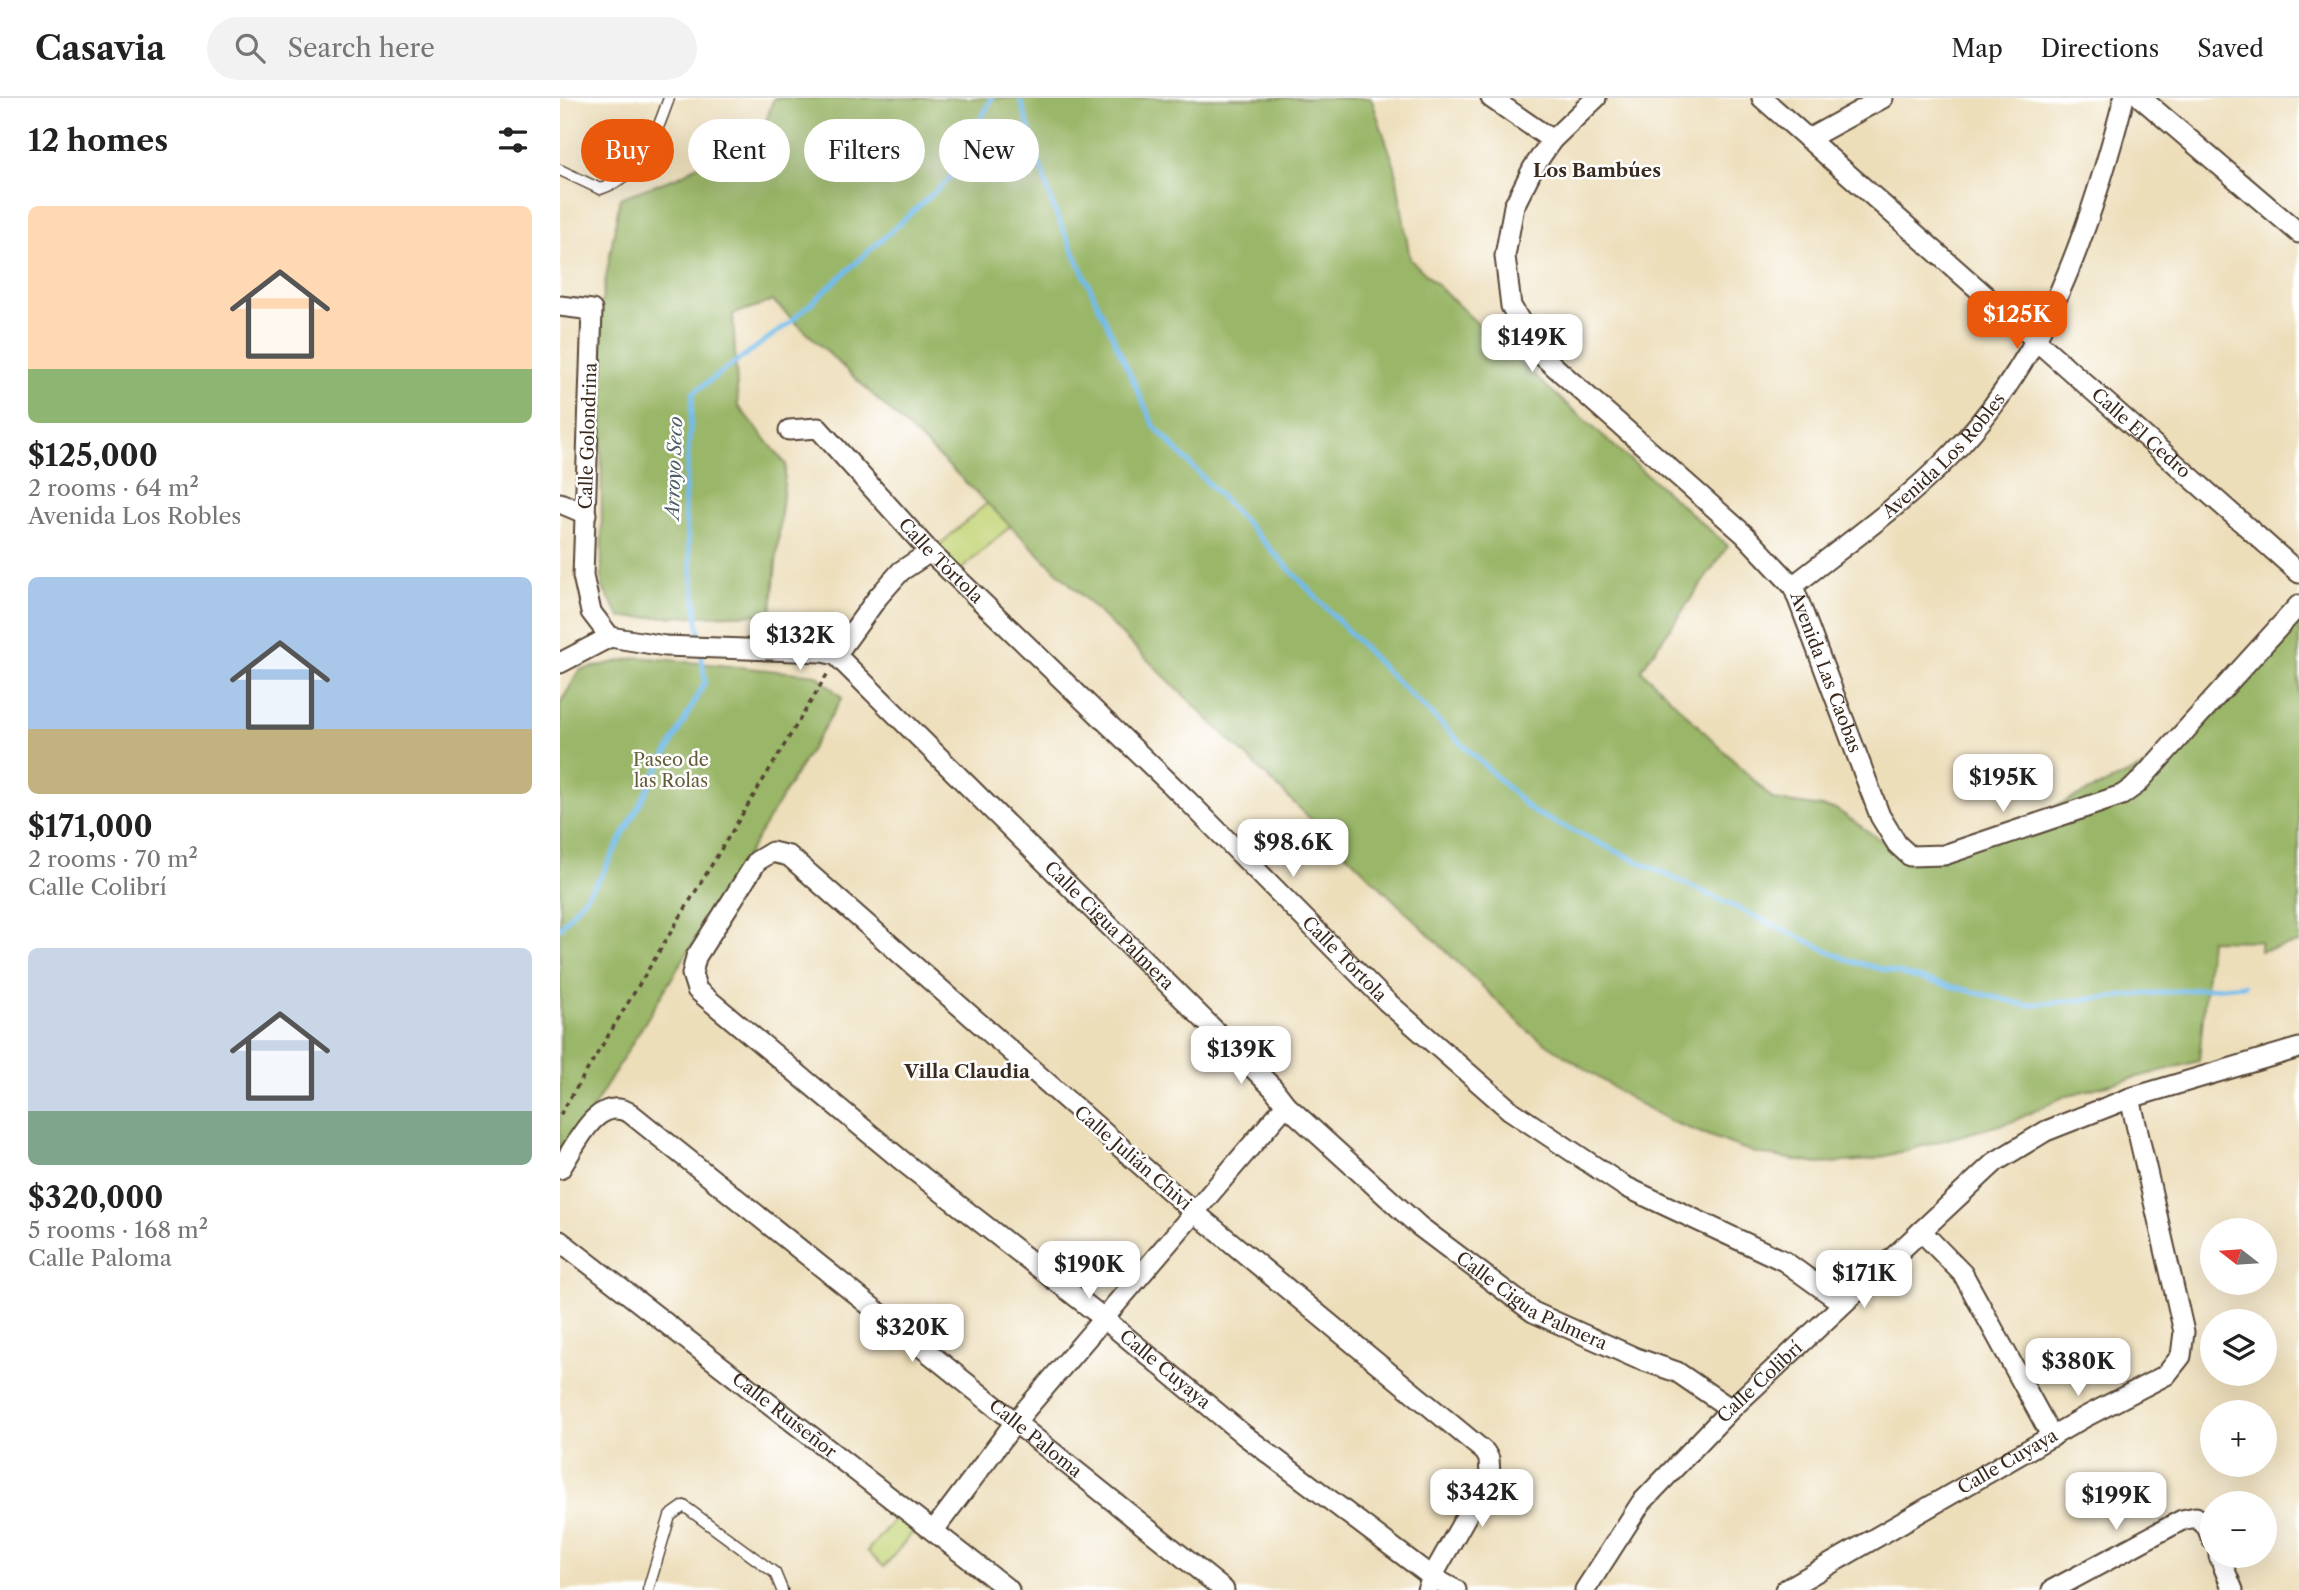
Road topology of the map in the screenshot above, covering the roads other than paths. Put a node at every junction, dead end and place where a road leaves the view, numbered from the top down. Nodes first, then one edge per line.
1 (669, 98) edge
2 (1490, 98) edge
3 (1596, 98) edge
4 (1762, 98) edge
5 (1883, 98) edge
6 (2124, 98) edge
7 (2141, 98) edge
8 (1808, 139) junction
9 (1552, 140) junction
10 (560, 170) edge
11 (2299, 233) edge
12 (560, 306) edge
13 (2035, 340) junction
14 (789, 430) dead end
15 (560, 503) edge
16 (586, 514) junction
17 (930, 552) junction
18 (2299, 573) edge
19 (1793, 586) junction
20 (2299, 605) edge
21 (610, 637) junction
22 (836, 655) junction
23 (560, 663) edge
24 (692, 974) joint
25 (2299, 1048) edge
26 (2130, 1098) junction
27 (1286, 1105) junction
28 (560, 1170) edge
29 (1193, 1210) junction
30 (1921, 1231) junction
31 (560, 1241) edge
32 (1842, 1303) junction
33 (1102, 1317) junction
34 (1731, 1409) junction
35 (1016, 1421) junction
36 (2052, 1437) junction
37 (2200, 1521) edge
38 (934, 1530) junction
39 (2224, 1568) edge
40 (1429, 1584) edge
41 (648, 1590) edge
42 (782, 1590) edge
43 (1009, 1590) edge
44 (1224, 1590) edge
45 (1456, 1590) edge
46 (1585, 1590) edge
47 (1784, 1590) edge
48 (2052, 1590) edge
49 (2233, 1590) edge

1 - 10 lane
2 - 9 street
3 - 9 street, Avenida Las Caobas
4 - 8 street, Calle El Cedro
5 - 8 street
6 - 13 street, Avenida Los Robles
7 - 11 street
8 - 13 street, Calle El Cedro
9 - 19 street, Avenida Las Caobas
12 - 16 street, Calle Golondrina
13 - 18 street, Calle El Cedro
13 - 19 street, Avenida Los Robles
14 - 17 street, Calle Tórtola
15 - 16 street
16 - 21 street, Calle Golondrina
17 - 22 street
17 - 32 street, Calle Tórtola
19 - 20 street, Avenida Las Caobas
21 - 22 street
21 - 23 street
22 - 27 street, Calle Cigua Palmera
24 - 29 street, Calle Julián Chivi
24 - 33 street, Calle Cuyaya
25 - 26 street, Calle Colibrí
26 - 30 street, Calle Colibrí
26 - 36 street, Calle Cuyaya
27 - 29 street
27 - 34 street, Calle Cigua Palmera
28 - 35 street, Calle Paloma
29 - 33 street
29 - 40 street, Calle Julián Chivi
30 - 32 street, Calle Colibrí
30 - 36 street
31 - 38 street, Calle Ruiseñor
32 - 34 street, Calle Colibrí
33 - 35 street
33 - 40 street, Calle Cuyaya
34 - 46 street, Calle Colibrí
35 - 38 street
35 - 44 street, Calle Paloma
36 - 47 street, Calle Cuyaya
37 - 48 street
38 - 43 street, Calle Ruiseñor
39 - 49 street
40 - 45 street, Calle Cuyaya
41 - 42 lane

